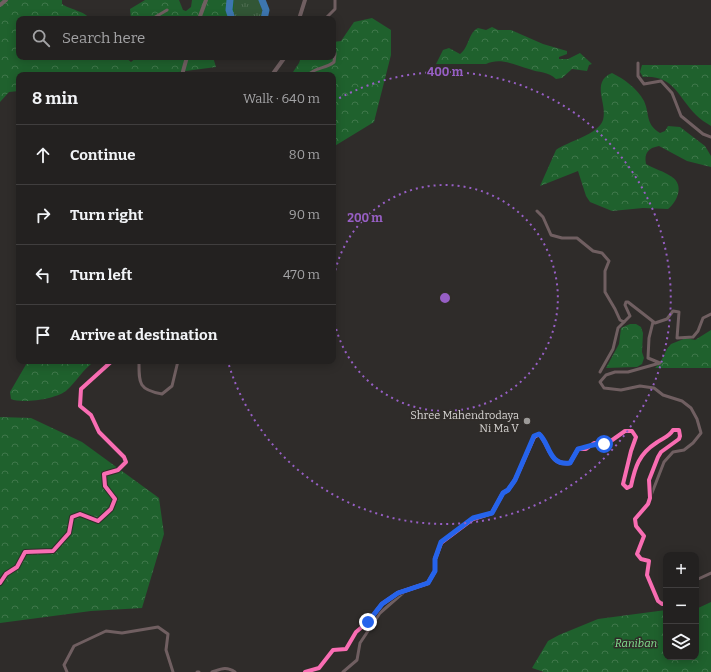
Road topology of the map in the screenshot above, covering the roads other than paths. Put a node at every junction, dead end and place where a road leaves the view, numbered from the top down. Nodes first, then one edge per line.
1 (6, 0) edge
2 (206, 0) edge
3 (305, 0) edge
4 (335, 0) edge
5 (0, 5) edge
6 (167, 10) dead end
7 (157, 16) edge
8 (200, 16) edge
9 (301, 16) edge
10 (329, 16) edge
11 (186, 60) edge
12 (283, 60) edge
13 (334, 60) edge
14 (638, 63) dead end
15 (183, 72) edge
16 (274, 72) edge
17 (312, 72) edge
18 (711, 137) edge
19 (537, 211) dead end
20 (711, 314) edge
21 (624, 322) junction
22 (653, 322) junction
23 (109, 364) edge
24 (139, 364) edge
25 (177, 364) edge
26 (600, 372) dead end
27 (650, 498) junction
28 (711, 574) edge
29 (699, 579) edge
30 (0, 583) edge
31 (406, 592) junction
32 (663, 604) edge
33 (67, 672) edge
34 (173, 672) edge
35 (212, 672) edge
36 (234, 672) edge
37 (305, 672) edge
38 (343, 672) edge

1 - 5 street
2 - 8 street
3 - 9 street
4 - 10 street
6 - 7 street
11 - 15 street
12 - 16 street
13 - 17 street
14 - 18 street
19 - 21 street
20 - 22 street
21 - 22 street
21 - 26 street
22 - 27 street
23 - 30 street
24 - 25 street
27 - 31 street
27 - 32 street
28 - 29 street
31 - 37 street
31 - 38 street
33 - 34 street
35 - 36 street

